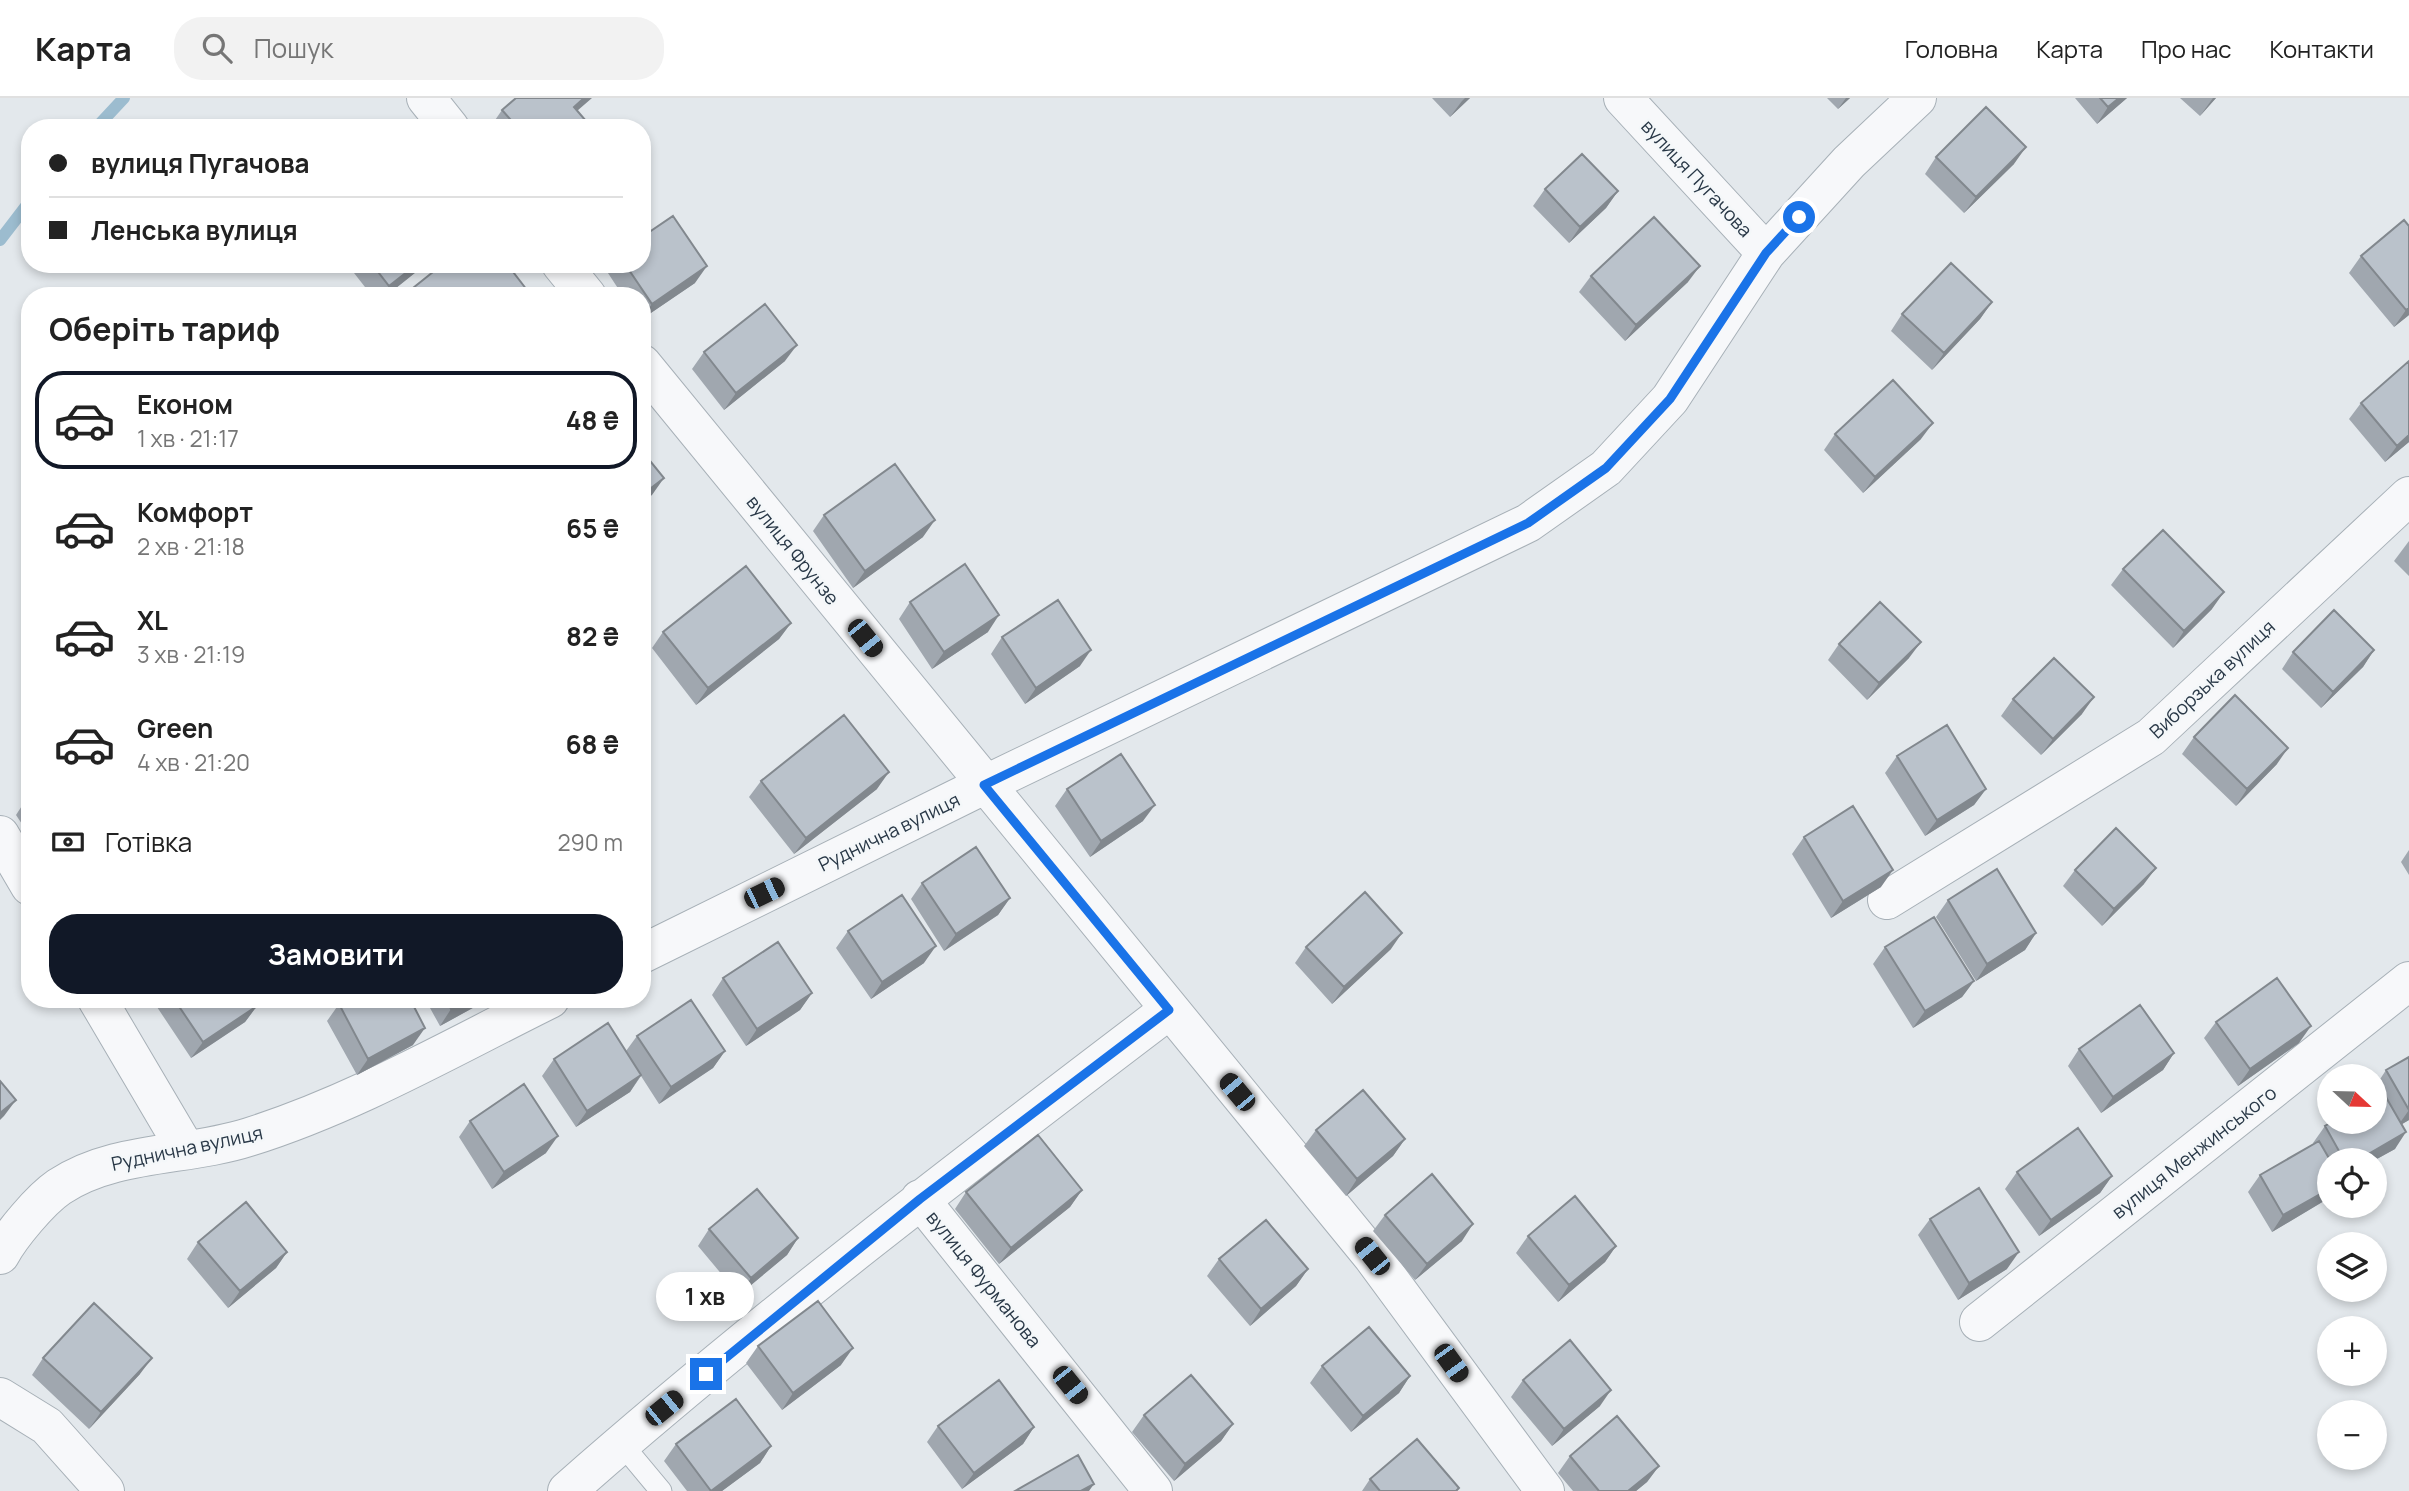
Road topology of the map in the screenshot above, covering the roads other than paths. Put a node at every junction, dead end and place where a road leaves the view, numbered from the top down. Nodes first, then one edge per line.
1 (426, 98) edge
2 (1623, 98) edge
3 (1917, 98) edge
4 (443, 119) edge
5 (1766, 253) junction
6 (568, 273) edge
7 (580, 287) edge
8 (651, 375) edge
9 (2409, 496) edge
10 (984, 785) junction
11 (0, 835) edge
12 (21, 871) edge
13 (1888, 900) dead end
14 (651, 950) edge
15 (2409, 981) edge
16 (102, 1008) edge
17 (532, 1008) edge
18 (1169, 1010) junction
19 (186, 1150) junction
20 (920, 1199) junction
21 (0, 1255) edge
22 (1979, 1322) dead end
23 (0, 1397) edge
24 (621, 1443) junction
25 (105, 1491) edge
26 (567, 1491) edge
27 (661, 1491) edge
28 (1153, 1491) edge
29 (1545, 1491) edge

1 - 4 street
2 - 5 street, вулиця Пугачова
3 - 5 street, вулиця Пугачова
5 - 10 street, Руднична вулиця
6 - 7 street
8 - 10 street, вулиця Фрунзе
9 - 13 street, Виборзька вулиця
10 - 14 street, Руднична вулиця
10 - 18 street, вулиця Фрунзе
11 - 12 street
15 - 22 street, вулиця Менжинського
16 - 19 street
17 - 19 street, Руднична вулиця
18 - 20 street
18 - 29 street, вулиця Фрунзе
19 - 21 street, Руднична вулиця
20 - 24 street
20 - 28 street, вулиця Фурманова
23 - 25 street
24 - 26 street
24 - 27 lane

